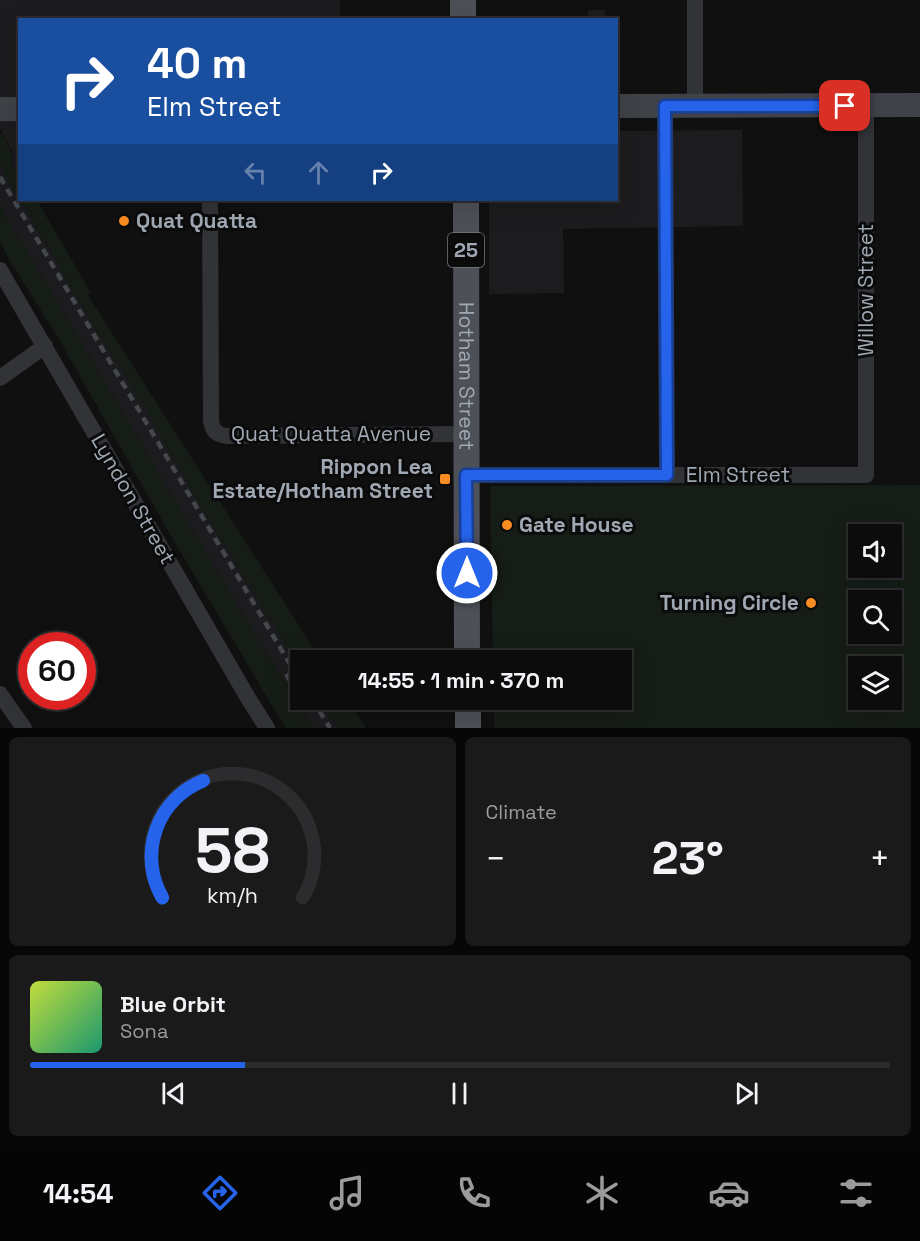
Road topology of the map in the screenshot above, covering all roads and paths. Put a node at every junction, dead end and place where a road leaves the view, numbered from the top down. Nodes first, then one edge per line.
1 (463, 0) edge
2 (695, 0) edge
3 (463, 18) edge
4 (920, 105) edge
5 (618, 106) edge
6 (665, 106) junction
7 (695, 106) junction
8 (866, 106) junction
9 (0, 109) edge
10 (18, 109) edge
11 (210, 201) edge
12 (466, 201) edge
13 (0, 270) edge
14 (0, 300) edge
15 (17, 300) junction
16 (45, 346) junction
17 (0, 378) edge
18 (466, 434) junction
19 (466, 475) junction
20 (667, 475) junction
21 (866, 475) joint
22 (467, 650) edge
23 (0, 694) edge
24 (468, 710) edge
25 (24, 728) edge
26 (267, 728) edge
27 (468, 728) edge

1 - 3 main road
2 - 7 street
4 - 8 main road
5 - 6 main road
6 - 7 main road
6 - 20 street
7 - 8 main road
8 - 21 street, Willow Street
9 - 10 main road
11 - 18 street, Quat Quatta Avenue
12 - 18 main road, Hotham Street / 25
13 - 15 street, Lyndon Street
14 - 15 street
15 - 16 street, Lyndon Street
16 - 17 street
16 - 26 street, Lyndon Street
18 - 19 main road, Hotham Street / 25
19 - 20 street, Elm Street
19 - 22 main road, Hotham Street / 25
20 - 21 street, Elm Street
23 - 25 street
24 - 27 main road

